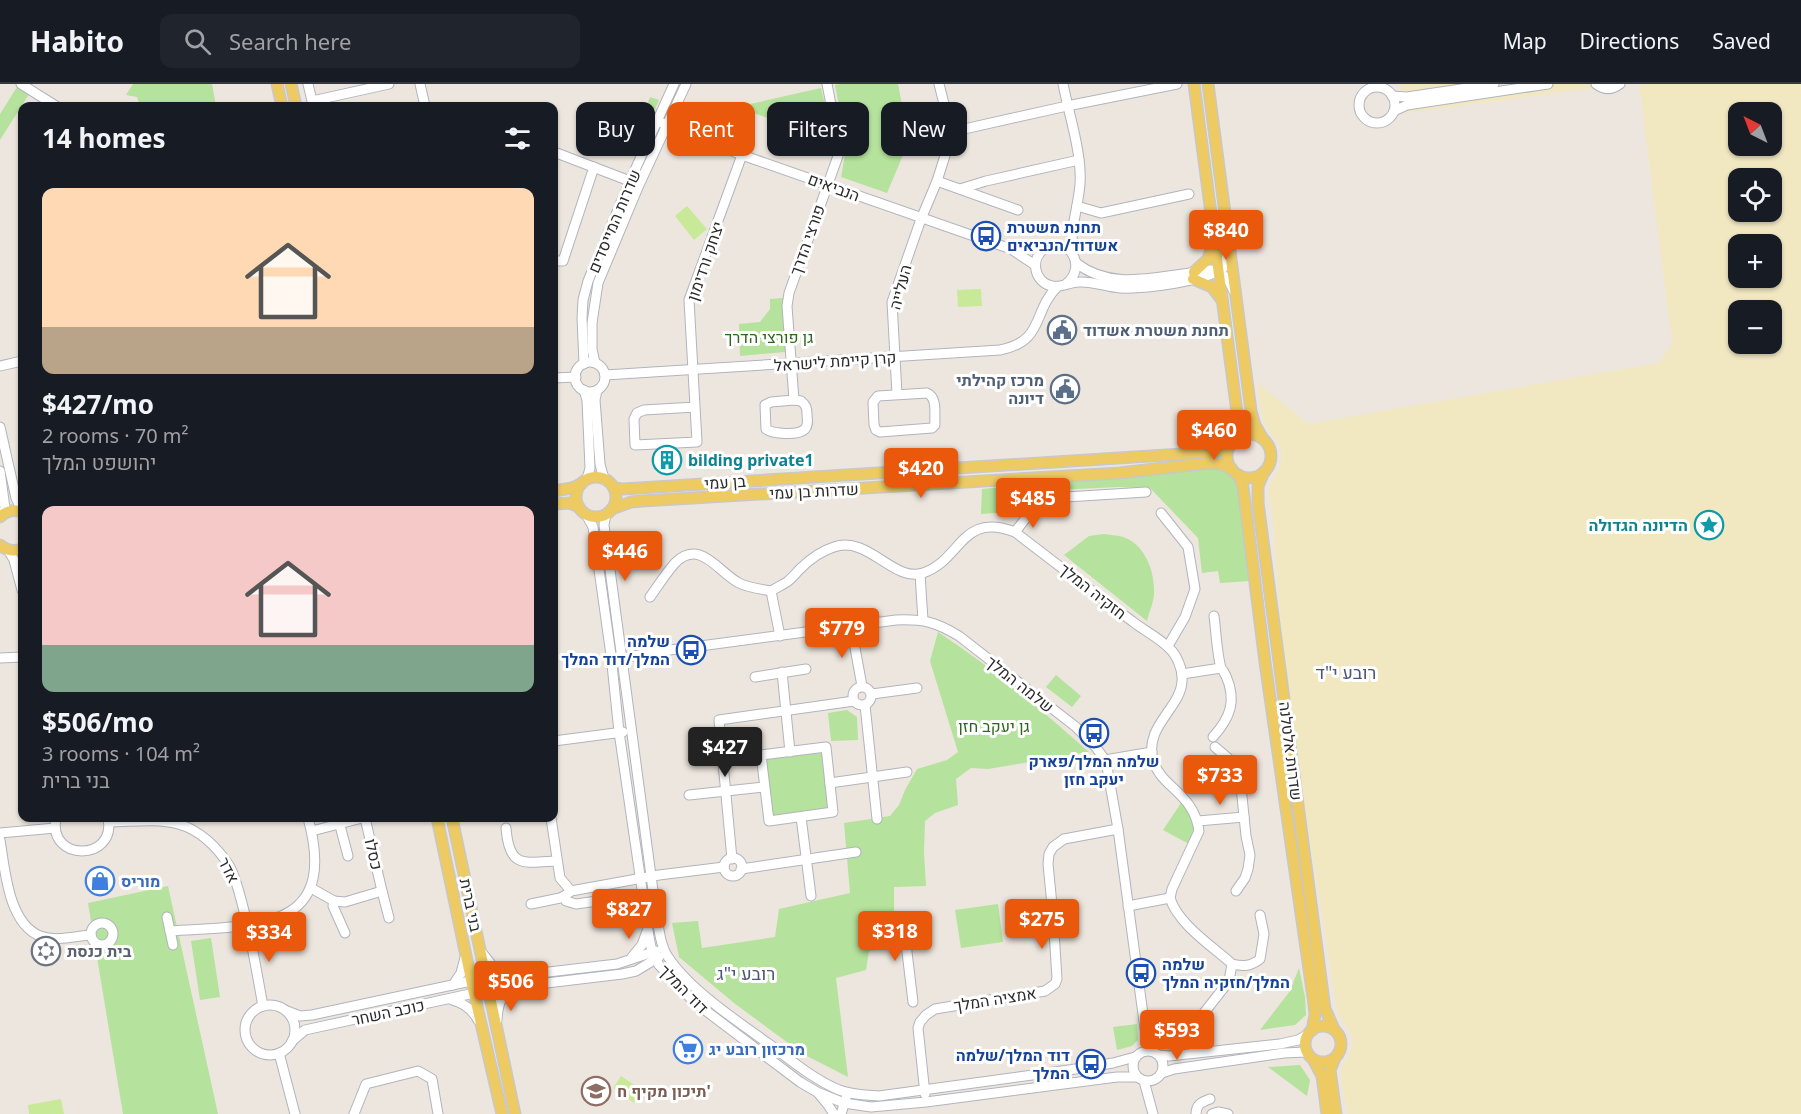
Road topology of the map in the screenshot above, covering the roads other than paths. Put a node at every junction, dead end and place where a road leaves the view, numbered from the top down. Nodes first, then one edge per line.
1 (21, 84) edge
2 (277, 84) edge
3 (291, 84) edge
4 (308, 84) edge
5 (389, 84) edge
6 (420, 84) edge
7 (674, 84) edge
8 (686, 84) edge
9 (827, 84) edge
10 (939, 84) edge
11 (1063, 84) edge
12 (1177, 84) edge
13 (1194, 84) edge
14 (1208, 84) edge
15 (1494, 84) edge
16 (1548, 84) edge
17 (1596, 84) edge
18 (1620, 84) edge
19 (1392, 96) junction
20 (50, 102) edge
21 (281, 102) edge
22 (295, 102) edge
23 (424, 102) edge
24 (678, 102) edge
25 (944, 102) edge
26 (1067, 106) junction
27 (1394, 111) junction
28 (657, 122) junction
29 (667, 126) edge
30 (667, 128) edge
31 (967, 128) edge
32 (558, 154) edge
33 (742, 156) edge
34 (745, 156) edge
35 (945, 156) edge
36 (1079, 160) junction
37 (594, 167) junction
38 (937, 181) junction
39 (634, 183) junction
40 (828, 185) junction
41 (960, 189) junction
42 (1189, 194) dead end
43 (1077, 206) junction
44 (1018, 210) dead end
45 (921, 219) junction
46 (1072, 224) junction
47 (1213, 237) junction
48 (1058, 245) junction
49 (1011, 249) junction
50 (1229, 250) junction
51 (1041, 251) junction
52 (1074, 258) junction
53 (558, 261) edge
54 (1035, 265) junction
55 (1218, 272) junction
56 (1193, 276) junction
57 (1042, 281) junction
58 (1062, 285) junction
59 (1235, 294) junction
60 (1222, 301) junction
61 (1043, 309) junction
62 (894, 357) junction
63 (595, 363) junction
64 (792, 363) junction
65 (584, 364) junction
66 (5, 365) edge
67 (693, 370) junction
68 (0, 374) edge
69 (605, 375) junction
70 (576, 377) junction
71 (558, 378) edge
72 (584, 390) junction
73 (597, 390) junction
74 (897, 394) junction
75 (794, 400) junction
76 (695, 407) junction
77 (0, 427) edge
78 (1263, 439) junction
79 (1232, 443) junction
80 (0, 471) edge
81 (1235, 472) junction
82 (1264, 472) junction
83 (604, 479) junction
84 (585, 481) junction
85 (614, 488) junction
86 (558, 490) edge
87 (1146, 492) dead end
88 (18, 502) edge
89 (558, 504) edge
90 (18, 511) edge
91 (583, 511) junction
92 (609, 511) junction
93 (1161, 513) dead end
94 (1, 515) edge
95 (1015, 532) junction
96 (4, 547) edge
97 (920, 574) junction
98 (18, 575) edge
99 (771, 591) junction
100 (650, 597) dead end
101 (1214, 616) dead end
102 (923, 620) junction
103 (851, 626) junction
104 (780, 636) junction
105 (1168, 646) junction
106 (622, 654) junction
107 (611, 655) junction
108 (18, 657) edge
109 (0, 658) edge
110 (1221, 668) junction
111 (806, 669) dead end
112 (782, 672) junction
113 (1182, 674) junction
114 (755, 676) dead end
115 (862, 686) junction
116 (917, 688) dead end
117 (872, 694) junction
118 (854, 701) junction
119 (866, 705) junction
120 (786, 710) junction
121 (632, 731) junction
122 (619, 732) junction
123 (1213, 736) dead end
124 (558, 740) edge
125 (1215, 747) dead end
126 (790, 752) junction
127 (1152, 752) junction
128 (1105, 760) junction
129 (907, 772) dead end
130 (874, 777) junction
131 (830, 783) junction
132 (765, 787) junction
133 (725, 792) junction
134 (689, 795) dead end
135 (801, 817) junction
136 (1244, 817) junction
137 (877, 819) dead end
138 (1198, 821) junction
139 (56, 822) edge
140 (109, 822) edge
141 (183, 822) edge
142 (309, 822) edge
143 (335, 822) edge
144 (338, 822) edge
145 (364, 822) edge
146 (438, 822) edge
147 (453, 822) edge
148 (551, 822) edge
149 (55, 828) junction
150 (506, 828) dead end
151 (1118, 829) junction
152 (312, 831) junction
153 (0, 832) edge
154 (0, 840) edge
155 (856, 852) dead end
156 (348, 856) dead end
157 (732, 859) junction
158 (805, 860) junction
159 (556, 861) junction
160 (724, 867) junction
161 (741, 869) junction
162 (651, 876) junction
163 (640, 878) junction
164 (4, 885) edge
165 (311, 888) junction
166 (382, 891) junction
167 (1236, 891) dead end
168 (569, 893) junction
169 (811, 896) dead end
170 (1170, 898) junction
171 (612, 899) dead end
172 (334, 901) junction
173 (531, 904) dead end
174 (1128, 906) junction
175 (1260, 915) dead end
176 (167, 917) dead end
177 (389, 918) dead end
178 (903, 919) dead end
179 (248, 926) junction
180 (647, 928) junction
181 (170, 931) junction
182 (345, 933) dead end
183 (91, 935) dead end
184 (173, 945) dead end
185 (481, 951) junction
186 (664, 951) junction
187 (466, 952) junction
188 (654, 956) junction
189 (628, 961) junction
190 (1232, 964) junction
191 (636, 971) junction
192 (667, 974) junction
193 (510, 976) junction
194 (471, 981) junction
195 (453, 985) junction
196 (487, 985) junction
197 (513, 987) junction
198 (474, 993) junction
199 (447, 999) junction
200 (913, 1002) dead end
201 (263, 1006) junction
202 (287, 1011) junction
203 (482, 1026) junction
204 (496, 1029) junction
205 (1145, 1029) junction
206 (1334, 1029) junction
207 (1309, 1033) junction
208 (292, 1041) junction
209 (1182, 1041) dead end
210 (279, 1053) junction
211 (1156, 1053) junction
212 (1138, 1055) junction
213 (1310, 1056) junction
214 (1335, 1058) junction
215 (1159, 1076) junction
216 (1140, 1079) junction
217 (924, 1089) junction
218 (817, 1092) junction
219 (849, 1094) junction
220 (1210, 1099) dead end
221 (926, 1102) junction
222 (848, 1107) edge
223 (871, 1107) junction
224 (1153, 1111) edge
225 (296, 1114) edge
226 (354, 1114) edge
227 (438, 1114) edge
228 (502, 1114) edge
229 (515, 1114) edge
230 (834, 1114) edge
231 (841, 1114) edge
232 (861, 1114) edge
233 (1196, 1114) edge
234 (1212, 1114) edge
235 (1228, 1114) edge
236 (1327, 1114) edge
237 (1336, 1114) edge

1 - 20 street
2 - 21 main road
3 - 22 main road
4 - 5 street
6 - 23 street
7 - 28 street, שדרות המייסדים
8 - 24 street, שדרות המייסדים
9 - 40 street, פורצי הדרך
10 - 25 street
11 - 26 street
12 - 26 street
13 - 47 main road
14 - 50 main road
15 - 19 street
16 - 27 street
17 - 18 street
19 - 27 street
19 - 27 street
26 - 31 street
26 - 36 street
28 - 29 street, הנביאים
28 - 39 street, שדרות המייסדים
30 - 39 street, שדרות המייסדים
32 - 37 street
33 - 67 street, יצחק ורדימון
34 - 40 street, הנביאים
35 - 38 street, העלייה
36 - 41 street
36 - 43 street
37 - 39 street
37 - 53 street
38 - 41 street
38 - 45 street, העלייה
39 - 63 street, שדרות המייסדים
39 - 65 street, שדרות המייסדים
40 - 45 street, הנביאים
40 - 64 street, פורצי הדרך
41 - 44 street
42 - 43 street
43 - 46 street
45 - 49 street, הנביאים
45 - 62 street, העלייה
46 - 48 street
46 - 52 street
47 - 55 main road
47 - 56 main road
48 - 51 street
48 - 52 street
49 - 51 street, הנביאים
49 - 54 street, הנביאים
50 - 55 street
50 - 59 main road
51 - 54 street
52 - 56 street
52 - 58 street
54 - 57 street
55 - 56 street
55 - 59 street
55 - 60 main road
56 - 58 street
56 - 60 main road
57 - 58 street
57 - 61 street, קרן קיימת לישראל
58 - 61 street, קרן קיימת לישראל
59 - 78 main road
60 - 79 main road
61 - 62 street, קרן קיימת לישראל
62 - 64 street, קרן קיימת לישראל
62 - 74 street, העלייה
63 - 65 street
63 - 69 street
64 - 67 street, קרן קיימת לישראל
64 - 75 street, פורצי הדרך
65 - 70 street
66 - 68 street
67 - 69 street, קרן קיימת לישראל
67 - 76 street, יצחק ורדימון
69 - 73 street
70 - 71 street
70 - 72 street
72 - 73 street
72 - 84 street
73 - 83 street
74 - 74 street
75 - 75 street
76 - 76 street, יצחק ורדימון
77 - 88 street
78 - 79 main road
78 - 82 main road
79 - 81 main road
79 - 85 main road, בן עמי
80 - 94 street
81 - 82 main road
81 - 92 main road, שדרות בן עמי
81 - 207 main road, שדרות אלטלנה
82 - 206 main road, שדרות אלטלנה
83 - 84 main road
83 - 85 main road
84 - 86 main road
84 - 91 main road
85 - 92 main road
87 - 95 street
89 - 91 main road
90 - 94 main road
91 - 92 main road
91 - 107 street, דוד המלך
92 - 106 street, דוד המלך
93 - 105 street
95 - 97 street
95 - 105 street, חזקיה המלך
96 - 98 street
97 - 99 street
97 - 102 street
99 - 100 street
99 - 104 street
101 - 110 street
102 - 103 street, שלמה המלך
102 - 128 street, שלמה המלך
103 - 104 street, שלמה המלך
103 - 115 street
104 - 106 street, שלמה המלך
105 - 113 street, חזקיה המלך
106 - 107 street, שלמה המלך
106 - 121 street, דוד המלך
107 - 122 street, דוד המלך
108 - 109 street
110 - 113 street
110 - 123 street
111 - 112 street
112 - 114 street
112 - 120 street
113 - 127 street
115 - 117 street
115 - 118 street
116 - 117 street
117 - 119 street
118 - 119 street
118 - 120 street
119 - 130 street
120 - 126 street
120 - 133 street
121 - 122 street
121 - 162 street, דוד המלך
122 - 124 street
122 - 163 street, דוד המלך
125 - 136 street
126 - 131 street
126 - 132 street
127 - 128 street
127 - 138 street
128 - 151 street, שלמה המלך
129 - 130 street
130 - 131 street
130 - 137 street
131 - 135 street
132 - 133 street
132 - 135 street
133 - 134 street
133 - 157 street
135 - 158 street
136 - 138 street
136 - 167 street
138 - 170 street
139 - 149 street
140 - 149 street
141 - 179 street, אדר
142 - 152 street
143 - 152 street, כסלו
144 - 156 street, כסלו
145 - 166 street, כסלו
146 - 187 main road, בני ברית
147 - 185 main road, בני ברית
148 - 159 street
149 - 153 street
150 - 159 street
151 - 174 street, שלמה המלך
151 - 217 street, אמציה המלך
152 - 165 street
154 - 164 street
155 - 158 street
157 - 160 street
157 - 161 street
158 - 161 street
158 - 169 street
159 - 168 street
160 - 161 street
160 - 162 street
162 - 163 street
162 - 186 street, דוד המלך
163 - 168 street
163 - 180 street, דוד המלך
164 - 183 street
165 - 172 street
165 - 179 street
166 - 172 street, כסלו
166 - 177 street, כסלו
168 - 171 street
168 - 173 street
170 - 174 street
170 - 190 street
172 - 182 street
174 - 205 street, שלמה המלך
175 - 190 street
176 - 181 street
178 - 200 street
179 - 181 street
179 - 201 street, אדר
180 - 188 street, דוד המלך
180 - 189 street
181 - 184 street
185 - 193 street
185 - 196 main road, בני ברית
186 - 188 street
186 - 219 street, דוד המלך
187 - 194 main road, בני ברית
187 - 195 street
188 - 189 street
188 - 191 street
188 - 192 street, דוד המלך
189 - 193 street
190 - 209 street
191 - 192 street
191 - 197 street
192 - 218 street, דוד המלך
193 - 196 street
194 - 195 street, כוכב השחר
194 - 196 street, כוכב השחר
194 - 198 main road, בני ברית
195 - 202 street, כוכב השחר
196 - 197 street
196 - 198 street, כוכב השחר
196 - 204 main road, בני ברית
197 - 204 street
198 - 199 street, כוכב השחר
198 - 203 main road, בני ברית
199 - 203 street
199 - 208 street, כוכב השחר
201 - 202 street
201 - 210 street
202 - 208 street
203 - 228 main road, בני ברית
204 - 229 main road, בני ברית
205 - 211 street, שלמה המלך
205 - 212 street, שלמה המלך
206 - 207 main road
206 - 214 main road
207 - 211 street
207 - 213 main road
208 - 210 street
210 - 225 street
211 - 212 street
211 - 215 street
212 - 216 street
212 - 217 street, דוד המלך
213 - 214 main road
213 - 215 street
213 - 236 main road
214 - 237 main road
215 - 216 street
215 - 224 street
216 - 221 street, דוד המלך
216 - 224 street
217 - 219 street, דוד המלך
217 - 221 street, אמציה המלך
218 - 222 street, דוד המלך
218 - 230 street
219 - 222 street
220 - 233 street
221 - 223 street, דוד המלך
222 - 223 street, דוד המלך
222 - 231 street
223 - 232 street
226 - 227 street
234 - 235 street

